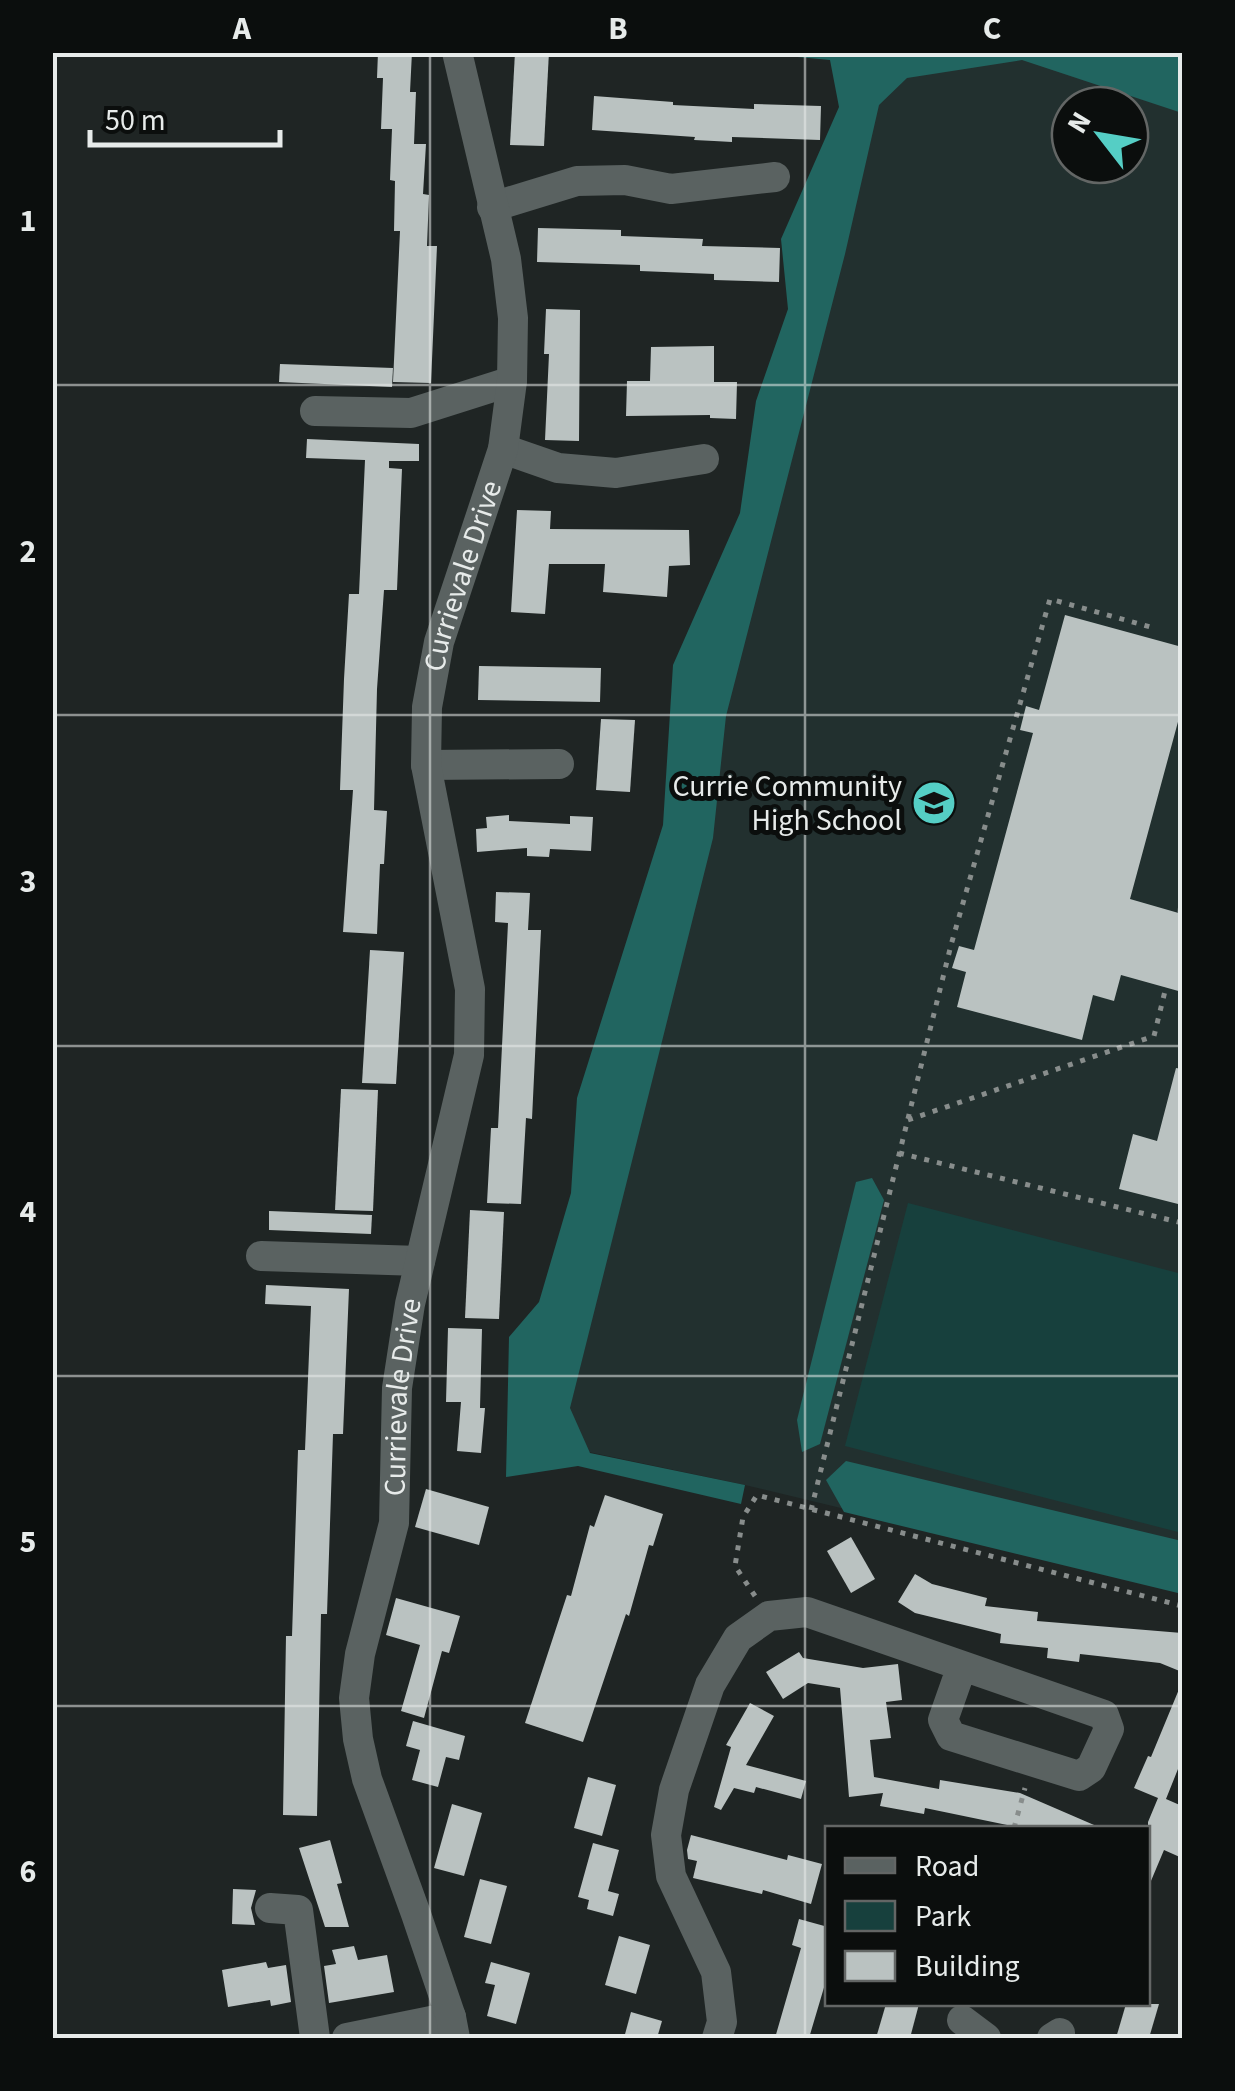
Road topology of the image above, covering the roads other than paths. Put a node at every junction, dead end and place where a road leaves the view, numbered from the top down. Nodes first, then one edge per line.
1 (456, 52) edge
2 (775, 177) dead end
3 (492, 207) junction
4 (512, 380) junction
5 (315, 411) dead end
6 (503, 449) junction
7 (704, 459) dead end
8 (559, 764) dead end
9 (426, 765) junction
10 (261, 1256) dead end
11 (420, 1261) junction
12 (962, 1666) junction
13 (270, 1908) dead end
14 (453, 2028) edge
15 (315, 2038) edge
16 (347, 2038) edge
17 (717, 2038) edge

1 - 3 street, Currievale Drive
2 - 3 street
3 - 4 street, Currievale Drive
4 - 5 street
4 - 6 street, Currievale Drive
6 - 7 street, Currievale Drive
6 - 9 street, Currievale Drive
8 - 9 street
9 - 11 street, Currievale Drive
10 - 11 street
11 - 14 street, Currievale Drive
12 - 12 street
12 - 17 street
13 - 15 street
14 - 16 street, Currievale Drive

